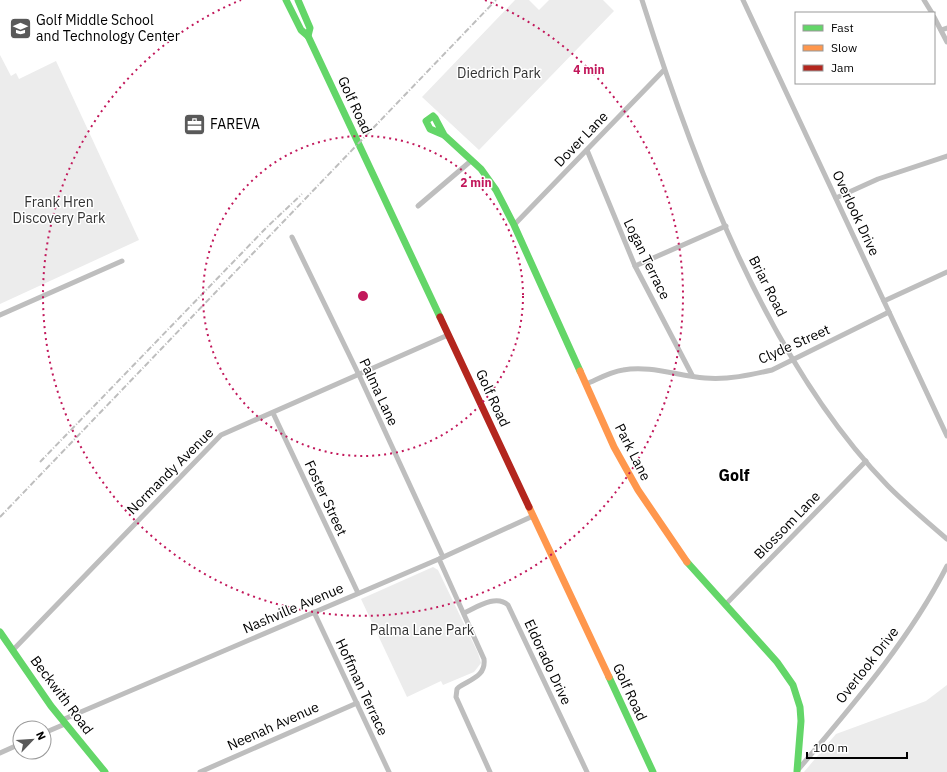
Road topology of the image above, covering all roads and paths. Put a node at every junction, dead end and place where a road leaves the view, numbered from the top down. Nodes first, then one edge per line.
1 (286, 0) edge
2 (298, 0) edge
3 (642, 0) edge
4 (743, 0) edge
5 (924, 0) edge
6 (931, 12) edge
7 (935, 19) edge
8 (947, 28) edge
9 (941, 30) junction
10 (308, 36) junction
11 (947, 42) edge
12 (664, 70) junction
13 (444, 134) dead end
14 (587, 150) junction
15 (947, 156) edge
16 (472, 160) junction
17 (836, 198) junction
18 (418, 206) dead end
19 (514, 225) junction
20 (726, 226) junction
21 (292, 237) dead end
22 (122, 261) dead end
23 (635, 266) junction
24 (947, 272) edge
25 (884, 301) junction
26 (889, 312) junction
27 (0, 315) edge
28 (448, 335) junction
29 (794, 359) junction
30 (359, 375) junction
31 (692, 375) junction
32 (586, 384) junction
33 (273, 413) junction
34 (947, 436) edge
35 (866, 461) junction
36 (533, 516) junction
37 (947, 539) edge
38 (441, 558) junction
39 (947, 566) edge
40 (358, 593) junction
41 (725, 605) junction
42 (314, 612) junction
43 (464, 612) junction
44 (0, 632) edge
45 (12, 650) junction
46 (357, 703) junction
47 (63, 722) junction
48 (52, 728) edge
49 (12, 748) edge
50 (0, 753) edge
51 (105, 772) edge
52 (200, 772) edge
53 (389, 772) edge
54 (490, 772) edge
55 (587, 772) edge
56 (653, 772) edge
57 (797, 772) edge

1 - 10 street, Golf Road
2 - 10 street, Golf Road
3 - 12 street, Briar Road
4 - 17 street, Overlook Drive
5 - 6 street
7 - 9 street
8 - 9 street
9 - 11 street
10 - 28 street, Golf Road
12 - 14 street, Dover Lane
12 - 20 street, Briar Road
13 - 16 street, Park Lane
14 - 19 street, Dover Lane
14 - 23 street, Logan Terrace
15 - 17 street
16 - 18 street
16 - 19 street, Park Lane
17 - 25 street, Overlook Drive
19 - 32 street, Park Lane
20 - 23 street
20 - 29 street, Briar Road
21 - 30 street, Palma Lane
22 - 27 street
23 - 31 street, Logan Terrace
24 - 25 street
25 - 26 street, Overlook Drive
26 - 29 street, Clyde Street
26 - 34 street, Overlook Drive
28 - 30 street, Normandy Avenue
28 - 36 street, Golf Road
29 - 31 street, Clyde Street
29 - 35 street, Briar Road
30 - 33 street, Normandy Avenue
30 - 38 street, Palma Lane
31 - 32 street, Clyde Street
32 - 41 street, Park Lane
33 - 40 street, Foster Street
33 - 45 street, Normandy Avenue
35 - 37 street, Briar Road
35 - 41 street, Blossom Lane
36 - 38 street, Nashville Avenue
36 - 56 street, Golf Road
38 - 40 street, Nashville Avenue
38 - 43 street, Palma Lane
39 - 57 street, Overlook Drive
40 - 42 street, Nashville Avenue
41 - 57 street, Park Lane
42 - 46 street, Hoffman Terrace
42 - 47 street, Nashville Avenue
43 - 54 street, Palma Lane
43 - 55 street, Eldorado Drive
44 - 45 street, Beckwith Road
45 - 47 street, Beckwith Road
46 - 52 street, Neenah Avenue
46 - 53 street, Hoffman Terrace
47 - 48 street, Nashville Avenue
47 - 51 street, Beckwith Road
49 - 50 street

